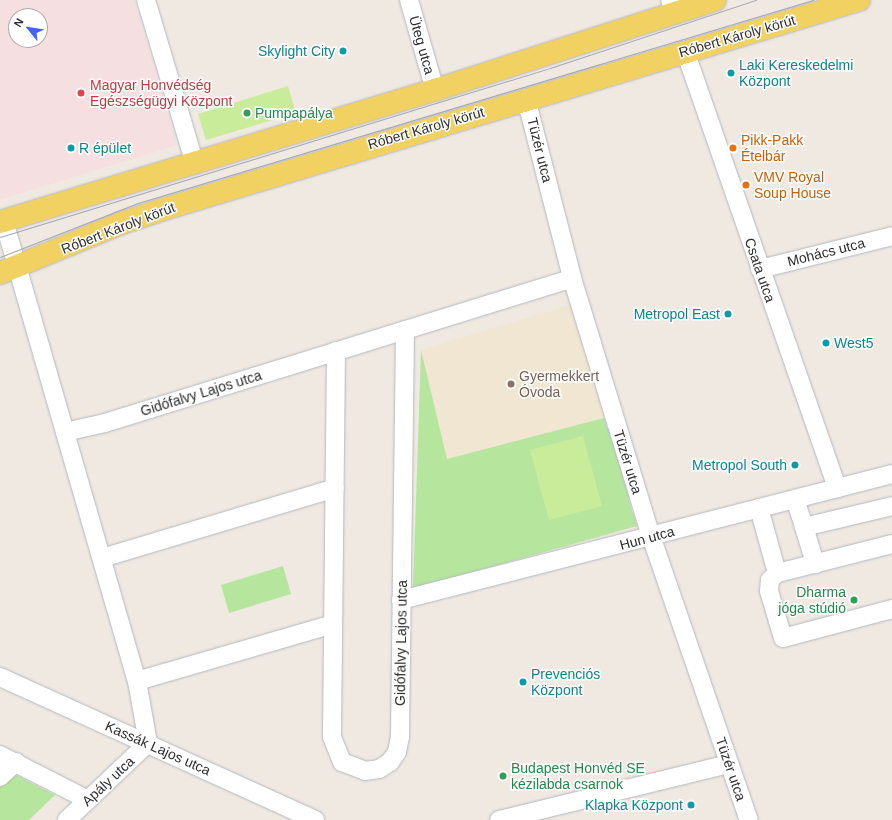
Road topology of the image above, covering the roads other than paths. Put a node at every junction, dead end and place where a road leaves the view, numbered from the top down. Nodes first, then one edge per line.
1 (146, 0) edge
2 (409, 0) edge
3 (715, 0) edge
4 (859, 0) edge
5 (672, 7) edge
6 (685, 51) junction
7 (435, 90) junction
8 (521, 101) junction
9 (195, 164) junction
10 (2, 222) edge
11 (892, 236) edge
12 (760, 269) junction
13 (9, 270) edge
14 (572, 278) junction
15 (405, 330) junction
16 (336, 351) junction
17 (66, 432) junction
18 (892, 474) edge
19 (335, 488) junction
20 (837, 488) junction
21 (795, 500) junction
22 (892, 506) edge
23 (759, 508) junction
24 (804, 527) junction
25 (651, 536) junction
26 (892, 544) edge
27 (102, 558) junction
28 (815, 564) junction
29 (777, 573) junction
30 (401, 600) junction
31 (892, 610) edge
32 (333, 624) junction
33 (0, 677) edge
34 (137, 681) junction
35 (148, 743) junction
36 (8, 758) edge
37 (729, 764) junction
38 (0, 777) edge
39 (88, 800) junction
40 (67, 820) edge
41 (314, 820) edge
42 (499, 820) edge
43 (749, 820) edge

1 - 9 street
2 - 7 street, Üteg utca
3 - 5 main road
4 - 6 main road, Róbert Károly körút
5 - 7 main road
6 - 8 main road, Róbert Károly körút
6 - 12 street, Csata utca
7 - 9 main road
8 - 13 main road, Róbert Károly körút
8 - 14 street, Tüzér utca
9 - 10 main road
10 - 13 street
11 - 12 street, Mohács utca
12 - 20 street, Csata utca
13 - 17 street
14 - 15 street, Gidófalvy Lajos utca
14 - 25 street, Tüzér utca
15 - 16 street, Gidófalvy Lajos utca
15 - 30 street, Gidófalvy Lajos utca
16 - 17 street, Gidófalvy Lajos utca
16 - 19 street, Gidófalvy Lajos utca
17 - 27 street
18 - 20 street, Hun utca
19 - 27 street
19 - 32 street, Gidófalvy Lajos utca
20 - 21 street, Hun utca
21 - 23 street, Hun utca
21 - 24 street
22 - 24 street
23 - 25 street, Hun utca
23 - 29 street
24 - 28 street
25 - 30 street, Hun utca
25 - 37 street, Tüzér utca
26 - 28 street
27 - 34 street
28 - 29 street
29 - 31 street
30 - 32 street, Gidófalvy Lajos utca
32 - 34 street
33 - 35 street, Kassák Lajos utca
34 - 35 street
35 - 39 street, Apály utca
35 - 41 street, Kassák Lajos utca
36 - 38 street
36 - 39 street
37 - 42 street
37 - 43 street, Tüzér utca
39 - 40 street, Apály utca

